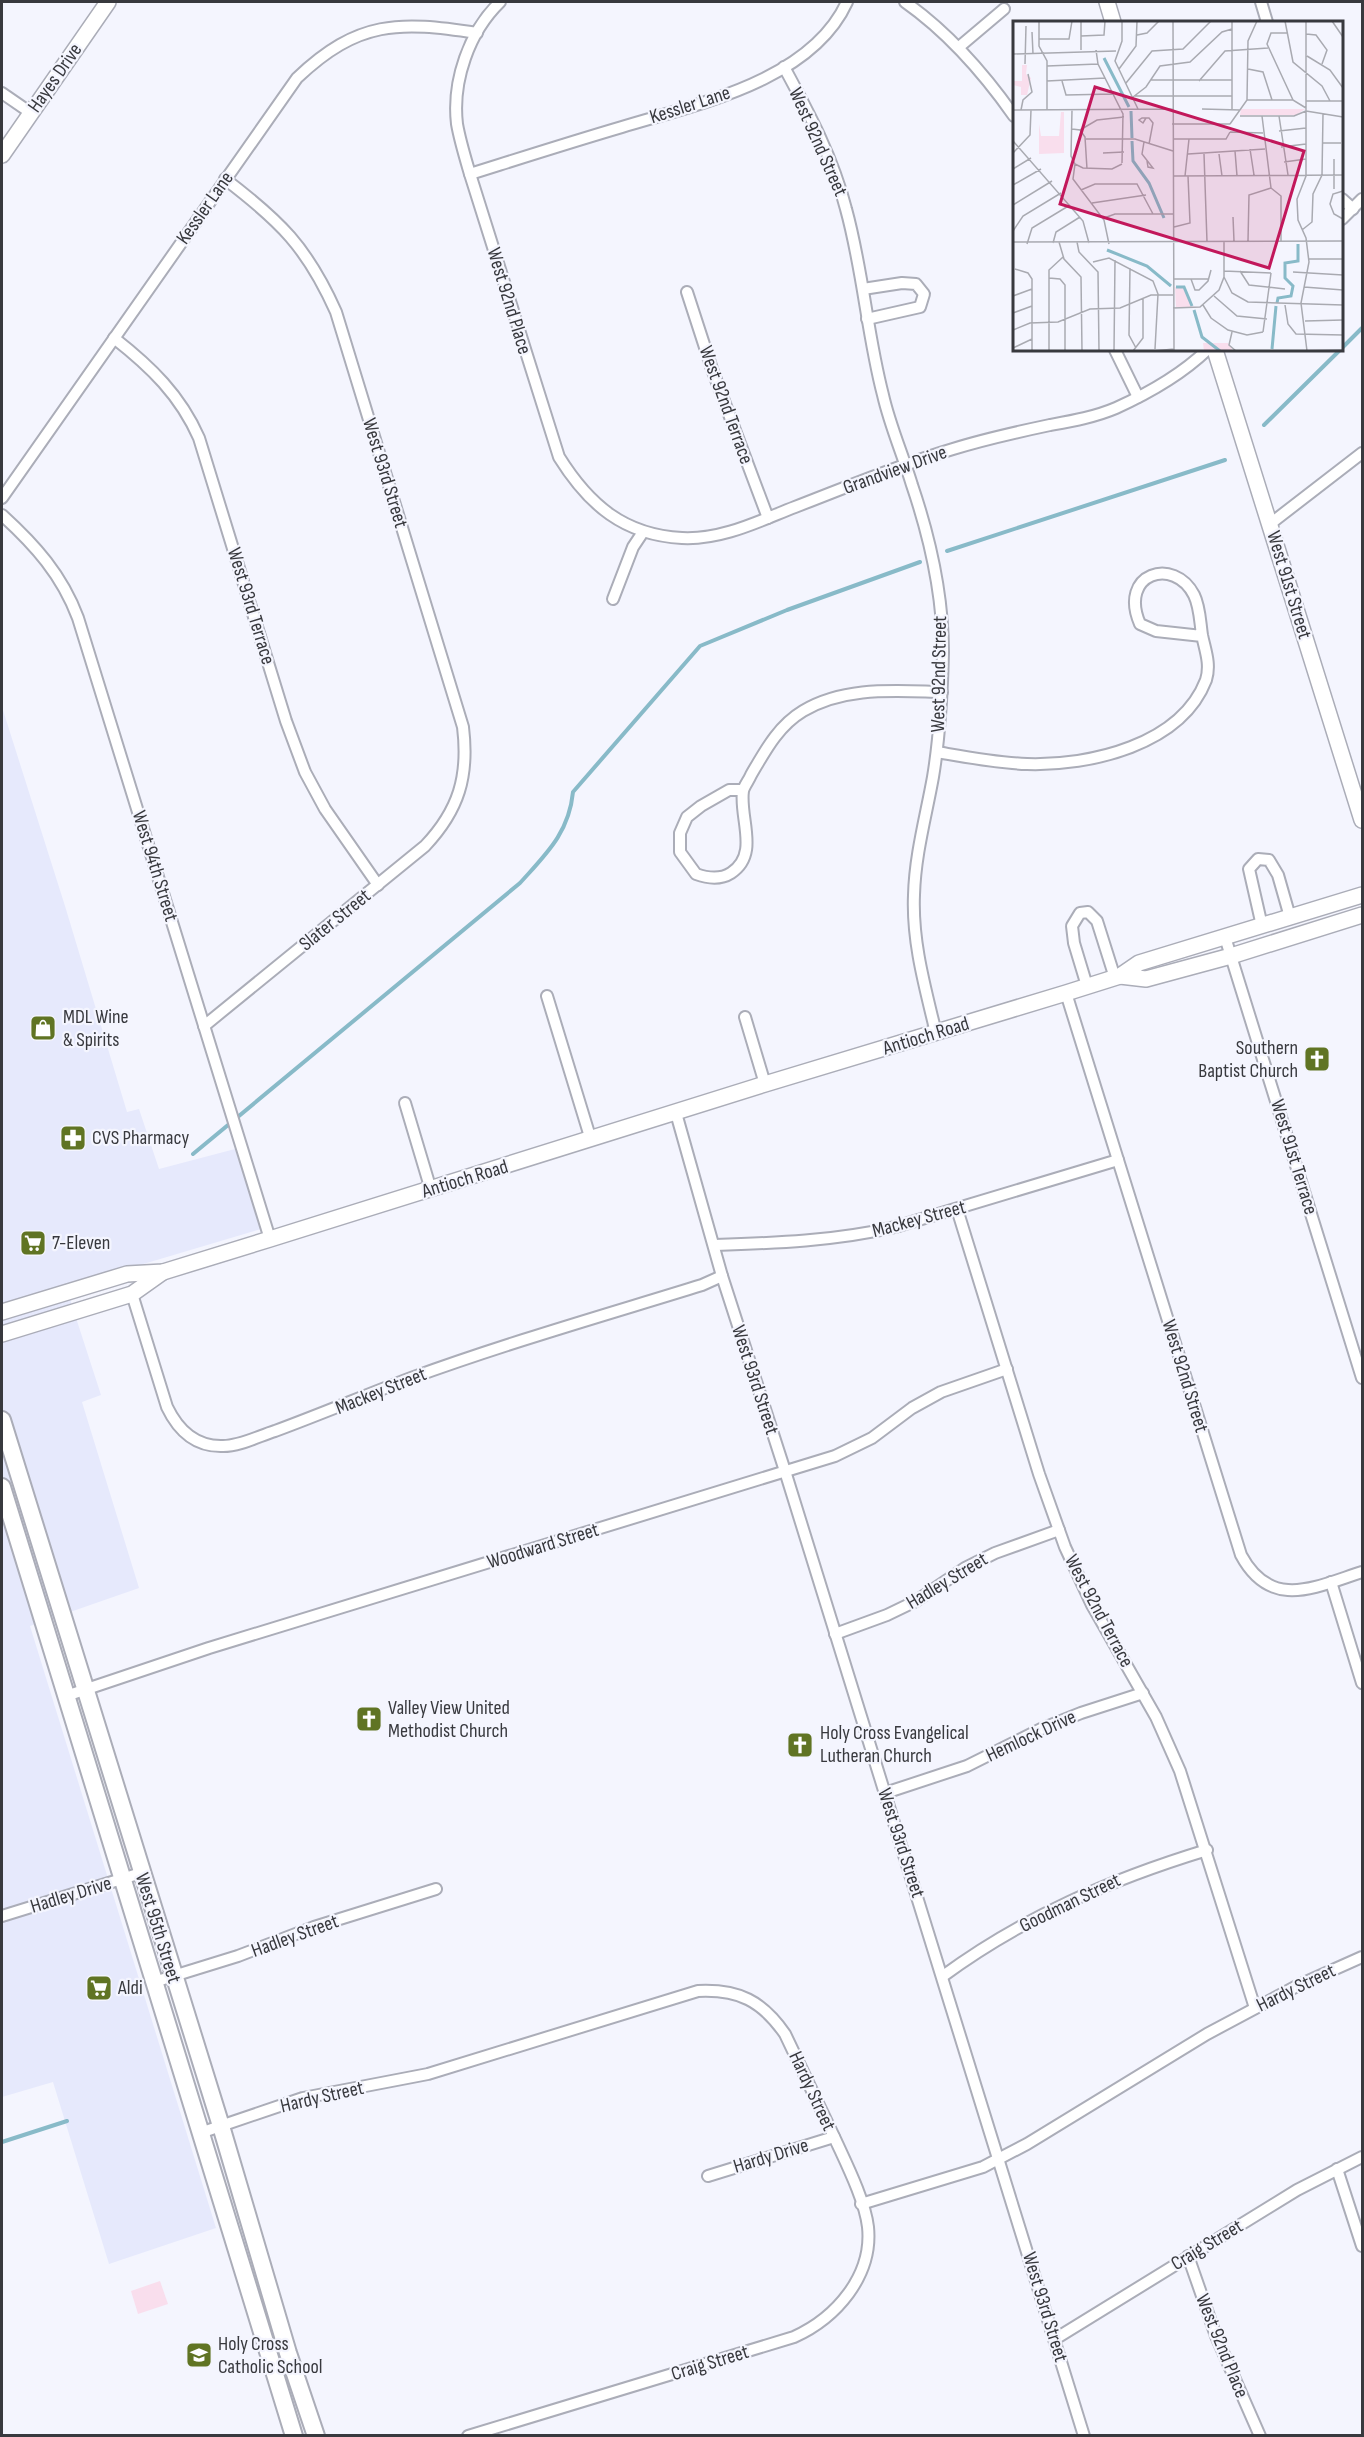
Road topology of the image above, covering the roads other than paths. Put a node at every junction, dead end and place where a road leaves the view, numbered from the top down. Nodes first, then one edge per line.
1 (108, 2) edge
2 (500, 2) edge
3 (847, 2) edge
4 (905, 2) edge
5 (1107, 2) edge
6 (1261, 2) edge
7 (1004, 9) dead end
8 (1113, 21) edge
9 (1267, 21) edge
10 (477, 33) junction
11 (959, 47) junction
12 (784, 68) junction
13 (2, 93) edge
14 (31, 113) junction
15 (1013, 115) edge
16 (2, 155) edge
17 (470, 174) junction
18 (225, 179) junction
19 (1362, 199) edge
20 (1343, 200) edge
21 (1353, 208) junction
22 (1343, 217) edge
23 (863, 289) junction
24 (687, 292) dead end
25 (867, 319) junction
26 (114, 338) junction
27 (1115, 351) edge
28 (1206, 351) edge
29 (1215, 351) edge
30 (1138, 397) junction
31 (1362, 453) edge
32 (905, 465) junction
33 (2, 498) edge
34 (2, 515) edge
35 (768, 518) junction
36 (1270, 524) junction
37 (643, 532) junction
38 (613, 599) dead end
39 (1202, 636) junction
40 (942, 692) junction
41 (936, 752) junction
42 (743, 790) junction
43 (456, 804) joint
44 (1362, 820) edge
45 (378, 885) junction
46 (1362, 895) edge
47 (1362, 915) edge
48 (1290, 917) junction
49 (1262, 926) junction
50 (1225, 937) junction
51 (1231, 956) junction
52 (1117, 977) junction
53 (1087, 986) junction
54 (1066, 993) junction
55 (547, 996) dead end
56 (745, 1017) dead end
57 (204, 1026) junction
58 (936, 1033) junction
59 (765, 1084) junction
60 (405, 1103) dead end
61 (676, 1113) junction
62 (591, 1140) junction
63 (1118, 1160) junction
64 (431, 1190) junction
65 (957, 1209) junction
66 (270, 1239) junction
67 (715, 1245) junction
68 (163, 1272) junction
69 (722, 1276) junction
70 (132, 1294) junction
71 (2, 1312) edge
72 (2, 1334) edge
73 (1007, 1369) junction
74 (1362, 1378) edge
75 (2, 1420) edge
76 (785, 1471) junction
77 (2, 1486) edge
78 (1059, 1530) junction
79 (1362, 1572) edge
80 (1331, 1582) junction
81 (835, 1634) junction
82 (1362, 1683) edge
83 (86, 1688) junction
84 (1143, 1693) junction
85 (66, 1696) junction
86 (885, 1793) junction
87 (1206, 1850) junction
88 (141, 1873) junction
89 (123, 1879) junction
90 (436, 1889) dead end
91 (2, 1916) edge
92 (1362, 1957) edge
93 (173, 1976) junction
94 (943, 1976) junction
95 (154, 1982) junction
96 (1256, 2008) junction
97 (221, 2126) junction
98 (200, 2133) junction
99 (834, 2137) junction
100 (1362, 2157) edge
101 (998, 2159) junction
102 (1337, 2169) junction
103 (708, 2176) dead end
104 (861, 2204) junction
105 (1362, 2246) edge
106 (1188, 2256) junction
107 (1055, 2339) junction
108 (294, 2436) edge
109 (316, 2436) edge
110 (468, 2436) edge
111 (1084, 2436) edge
112 (1260, 2436) edge

1 - 14 main road, Hayes Drive
2 - 10 street, West 92nd Place
3 - 12 street, Kessler Lane
4 - 11 street
5 - 8 main road
6 - 9 street
7 - 11 street
10 - 17 street, West 92nd Place
10 - 18 street, Kessler Lane
11 - 15 street
12 - 17 street, Kessler Lane
12 - 23 street, West 92nd Street
13 - 14 street
14 - 16 main road, Hayes Drive
17 - 37 street, West 92nd Place
18 - 26 street, Kessler Lane
18 - 43 street, West 93rd Street
19 - 21 street
20 - 21 street
21 - 22 street
23 - 25 street, West 92nd Street
23 - 25 street
24 - 35 street, West 92nd Terrace
25 - 32 street, West 92nd Street
26 - 33 street, Kessler Lane
26 - 45 street, West 93rd Terrace
27 - 30 street
28 - 30 street, Grandview Drive
29 - 36 main road, West 91st Street
30 - 32 street, Grandview Drive
31 - 36 street
32 - 35 street, Grandview Drive
32 - 40 street, West 92nd Street
34 - 57 street, West 94th Street
35 - 37 street, Grandview Drive
36 - 44 main road, West 91st Street
37 - 38 street
39 - 39 street
39 - 41 street
40 - 41 street, West 92nd Street
40 - 42 street
41 - 58 street, West 92nd Street
42 - 42 street
43 - 45 street, Slater Street
45 - 57 street, Slater Street
46 - 48 main road, Antioch Road
47 - 51 main road, Antioch Road
48 - 49 main road, Antioch Road
48 - 49 street
49 - 50 main road, Antioch Road
50 - 51 street, West 91st Terrace
50 - 52 main road, Antioch Road
51 - 52 main road, Antioch Road
51 - 74 street, West 91st Terrace
52 - 53 main road, Antioch Road
52 - 53 street
53 - 54 main road, Antioch Road
54 - 58 main road, Antioch Road
54 - 63 street, West 92nd Street
55 - 62 street
56 - 59 street
57 - 66 street, West 94th Street
58 - 59 main road, Antioch Road
59 - 61 main road, Antioch Road
60 - 64 street
61 - 62 main road, Antioch Road
61 - 67 street, West 93rd Street
62 - 64 main road, Antioch Road
63 - 65 street, Mackey Street
63 - 80 street, West 92nd Street
64 - 66 main road, Antioch Road
65 - 67 street, Mackey Street
65 - 73 street, West 92nd Terrace
66 - 68 main road, Antioch Road
67 - 69 street, West 93rd Street
68 - 70 main road, Antioch Road
68 - 71 main road, Antioch Road
69 - 70 street, Mackey Street
69 - 76 street, West 93rd Street
70 - 72 main road, Antioch Road
73 - 76 street, Woodward Street
73 - 78 street, West 92nd Terrace
75 - 83 main road, West 95th Street
76 - 81 street, West 93rd Street
76 - 83 street, Woodward Street
77 - 85 main road, West 95th Street
78 - 81 street, Hadley Street
78 - 84 street, West 92nd Terrace
79 - 80 street
80 - 82 street
81 - 86 street, West 93rd Street
83 - 85 street, Woodward Street
83 - 88 main road, West 95th Street
84 - 86 street, Hemlock Drive
84 - 87 street, West 92nd Terrace
85 - 89 main road, West 95th Street
86 - 94 street, West 93rd Street
87 - 94 street, Goodman Street
87 - 96 street, West 92nd Terrace
88 - 89 street, Hadley Drive
88 - 93 main road, West 95th Street
89 - 91 street, Hadley Drive
89 - 95 main road, West 95th Street
90 - 93 street, Hadley Street
92 - 96 street, Hardy Street
93 - 95 street, Hadley Street
93 - 97 main road, West 95th Street
94 - 101 street, West 93rd Street
95 - 98 main road, West 95th Street
96 - 101 street, Hardy Street
97 - 98 street, Hardy Street
97 - 99 street, Hardy Street
97 - 109 main road, West 95th Street
98 - 108 main road, West 95th Street
99 - 103 street, Hardy Drive
99 - 104 street, Hardy Street
100 - 102 street, Craig Street
101 - 104 street, Hardy Street
101 - 107 street, West 93rd Street
102 - 105 street
102 - 106 street, Craig Street
104 - 110 street, Craig Street
106 - 107 street, Craig Street
106 - 112 street, West 92nd Place
107 - 111 street, West 93rd Street

